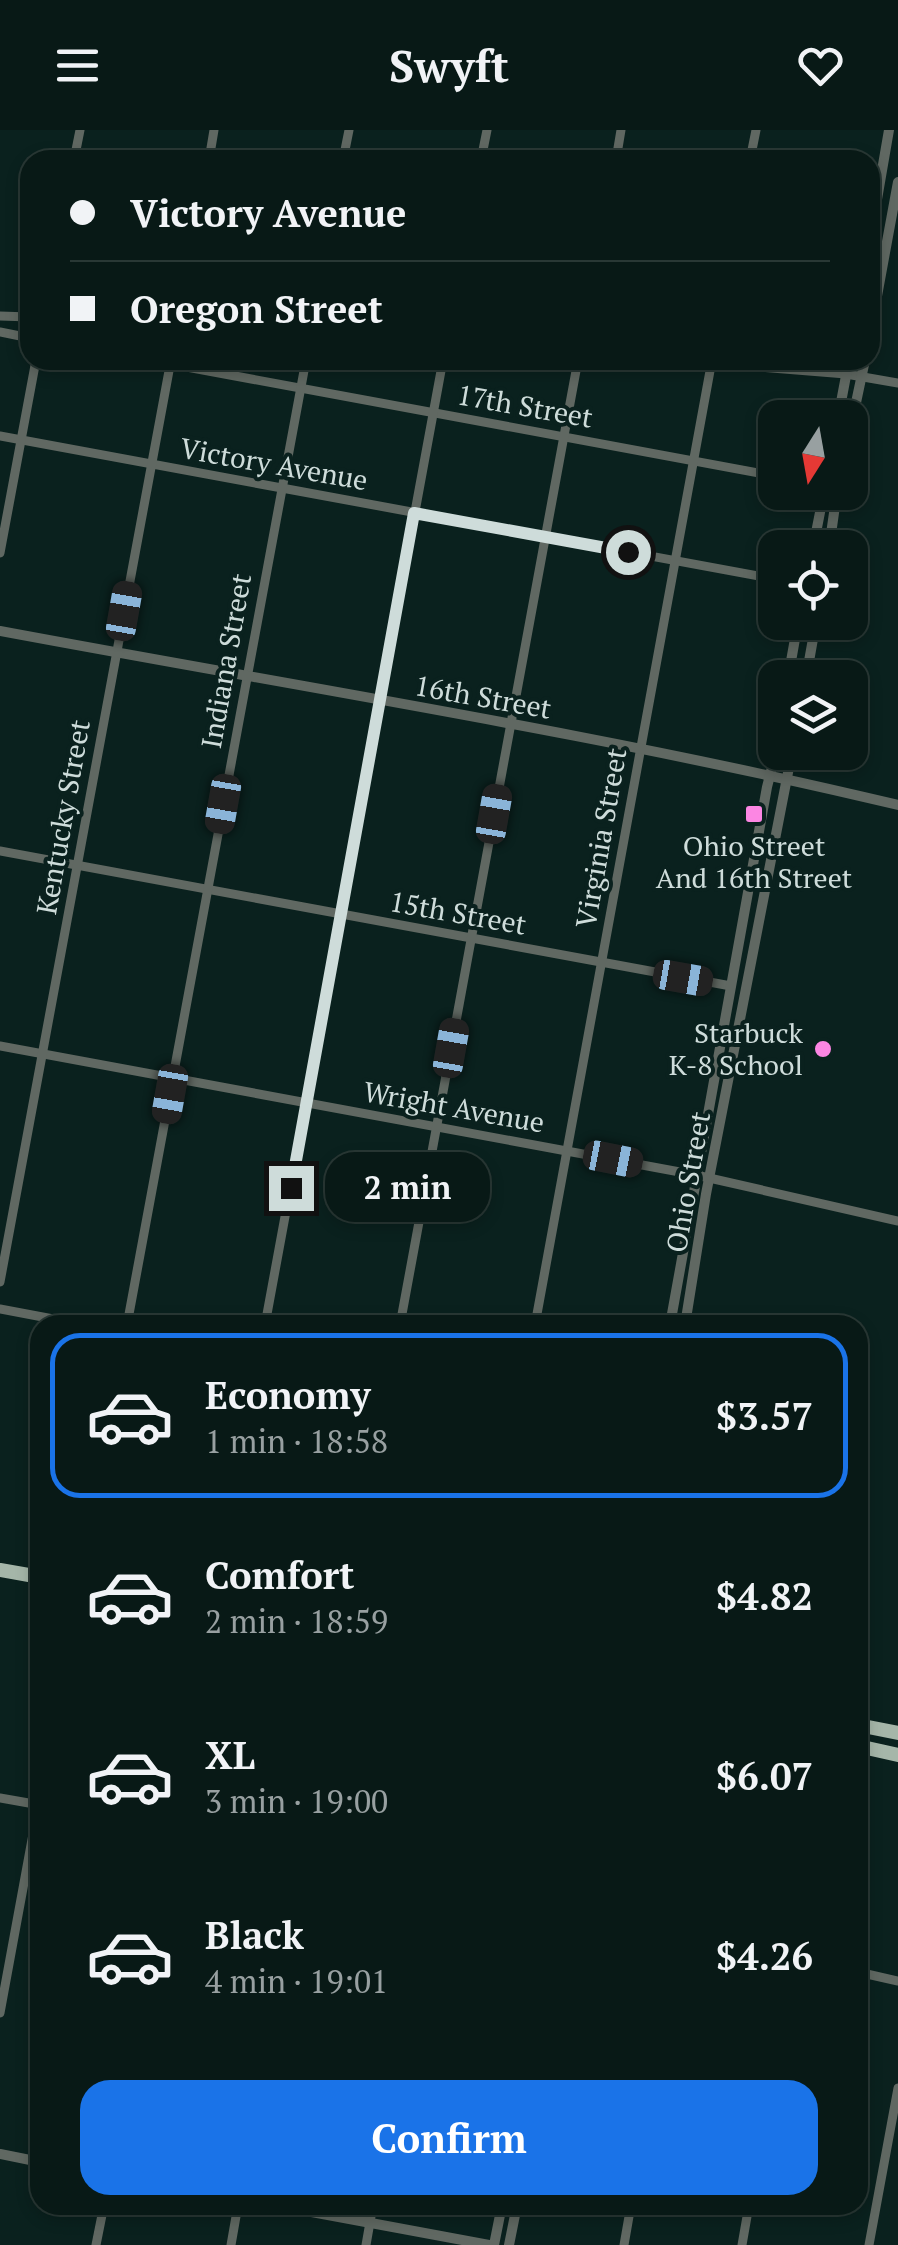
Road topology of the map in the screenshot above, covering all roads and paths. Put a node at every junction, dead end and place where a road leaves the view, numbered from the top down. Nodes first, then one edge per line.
1 (889, 130) edge
2 (880, 182) edge
3 (898, 182) edge
4 (880, 280) edge
5 (34, 370) edge
6 (169, 370) edge
7 (210, 370) edge
8 (304, 370) edge
9 (441, 370) edge
10 (576, 370) edge
11 (710, 370) edge
12 (805, 370) edge
13 (847, 370) edge
14 (862, 370) edge
15 (846, 374) junction
16 (861, 376) junction
17 (898, 383) edge
18 (300, 388) junction
19 (841, 400) edge
20 (856, 400) edge
21 (433, 412) junction
22 (0, 436) edge
23 (563, 436) junction
24 (21, 440) junction
25 (694, 460) junction
26 (151, 464) junction
27 (758, 473) edge
28 (281, 488) junction
29 (414, 513) junction
30 (544, 536) junction
31 (0, 553) edge
32 (674, 561) junction
33 (758, 576) edge
34 (0, 631) edge
35 (116, 652) junction
36 (246, 676) junction
37 (380, 701) junction
38 (510, 725) junction
39 (640, 749) junction
40 (771, 770) edge
41 (789, 770) edge
42 (770, 774) junction
43 (787, 778) junction
44 (898, 805) edge
45 (0, 852) edge
46 (77, 866) junction
47 (207, 890) junction
48 (340, 914) junction
49 (471, 938) junction
50 (601, 962) junction
51 (731, 986) junction
52 (0, 1046) edge
53 (42, 1054) junction
54 (716, 1070) junction
55 (172, 1078) junction
56 (730, 1080) junction
57 (306, 1102) junction
58 (436, 1126) junction
59 (566, 1150) junction
60 (696, 1175) junction
61 (710, 1178) junction
62 (898, 1221) edge
63 (0, 1282) edge
64 (0, 1309) edge
65 (32, 1315) edge
66 (129, 1315) edge
67 (268, 1315) edge
68 (402, 1315) edge
69 (537, 1315) edge
70 (672, 1315) edge
71 (687, 1315) edge
72 (0, 1570) edge
73 (30, 1576) edge
74 (868, 1729) edge
75 (898, 1734) edge
76 (868, 1743) edge
77 (898, 1746) edge
78 (868, 1748) edge
79 (898, 1755) edge
80 (0, 1798) edge
81 (30, 1801) edge
82 (30, 1851) edge
83 (868, 1974) edge
84 (898, 1981) edge
85 (0, 2014) edge
86 (898, 2088) edge
87 (0, 2154) edge
88 (30, 2160) edge
89 (102, 2215) edge
90 (236, 2215) edge
91 (327, 2215) edge
92 (371, 2215) edge
93 (499, 2215) edge
94 (515, 2215) edge
95 (629, 2215) edge
96 (748, 2215) edge
97 (370, 2223) junction
98 (96, 2245) edge
99 (231, 2245) edge
100 (366, 2245) edge
101 (491, 2245) edge
102 (510, 2245) edge
103 (624, 2245) edge
104 (742, 2245) edge
105 (869, 2245) edge

1 - 2 street
3 - 4 street
5 - 24 street
6 - 26 street, Kentucky Street
7 - 18 street, 17th Street
8 - 18 street, Indiana Street
9 - 21 street
10 - 23 street
11 - 25 street, Virginia Street
12 - 15 street
13 - 15 street
14 - 16 street
15 - 16 street
15 - 19 street
16 - 17 street
16 - 20 street
18 - 21 street, 17th Street
18 - 28 street, Indiana Street
21 - 23 street, 17th Street
21 - 29 street
22 - 24 street, Victory Avenue
23 - 25 street, 17th Street
23 - 30 street
24 - 26 street, Victory Avenue
24 - 31 street
25 - 27 street, 17th Street
25 - 32 street, Virginia Street
26 - 28 street, Victory Avenue
26 - 35 street, Kentucky Street
28 - 29 street, Victory Avenue
28 - 36 street, Indiana Street
29 - 30 street, Victory Avenue
29 - 37 street
30 - 32 street, Victory Avenue
30 - 38 street
32 - 33 street, Victory Avenue
32 - 39 street, Virginia Street
34 - 35 street, 16th Street
35 - 36 street, 16th Street
35 - 46 street, Kentucky Street
36 - 37 street, 16th Street
36 - 47 street, Indiana Street
37 - 38 street, 16th Street
37 - 48 street
38 - 39 street, 16th Street
38 - 49 street
39 - 42 street, 16th Street
39 - 50 street, Virginia Street
40 - 42 street, Ohio Street
41 - 43 street, Ohio Street
42 - 43 street, 16th Street
42 - 51 street, Ohio Street
43 - 44 street, 16th Street
43 - 56 street, Ohio Street
45 - 46 street, 15th Street
46 - 47 street, 15th Street
46 - 53 street, Kentucky Street
47 - 48 street, 15th Street
47 - 55 street, Indiana Street
48 - 49 street, 15th Street
48 - 57 street
49 - 50 street, 15th Street
49 - 58 street
50 - 51 street, 15th Street
50 - 59 street, Virginia Street
51 - 54 street, Ohio Street
52 - 53 street, Wright Avenue
53 - 55 street, Wright Avenue
53 - 63 street, Kentucky Street
54 - 56 street
54 - 60 street, Ohio Street
55 - 57 street, Wright Avenue
55 - 66 street, Indiana Street
56 - 61 street, Ohio Street
57 - 58 street, Wright Avenue
57 - 67 street
58 - 59 street, Wright Avenue
58 - 68 street
59 - 60 street, Wright Avenue
59 - 69 street, Virginia Street
60 - 61 street, Wright Avenue
60 - 70 street, Ohio Street
61 - 62 street, Wright Avenue
61 - 71 street, Ohio Street
64 - 65 street
72 - 73 main road
74 - 75 main road
76 - 77 main road
78 - 79 main road
80 - 81 street
82 - 85 street
83 - 84 street
86 - 105 street
87 - 88 street
89 - 98 street
90 - 99 street
91 - 97 street
92 - 97 street
93 - 101 street
94 - 102 street
95 - 103 street
96 - 104 street
97 - 100 street
97 - 101 street

